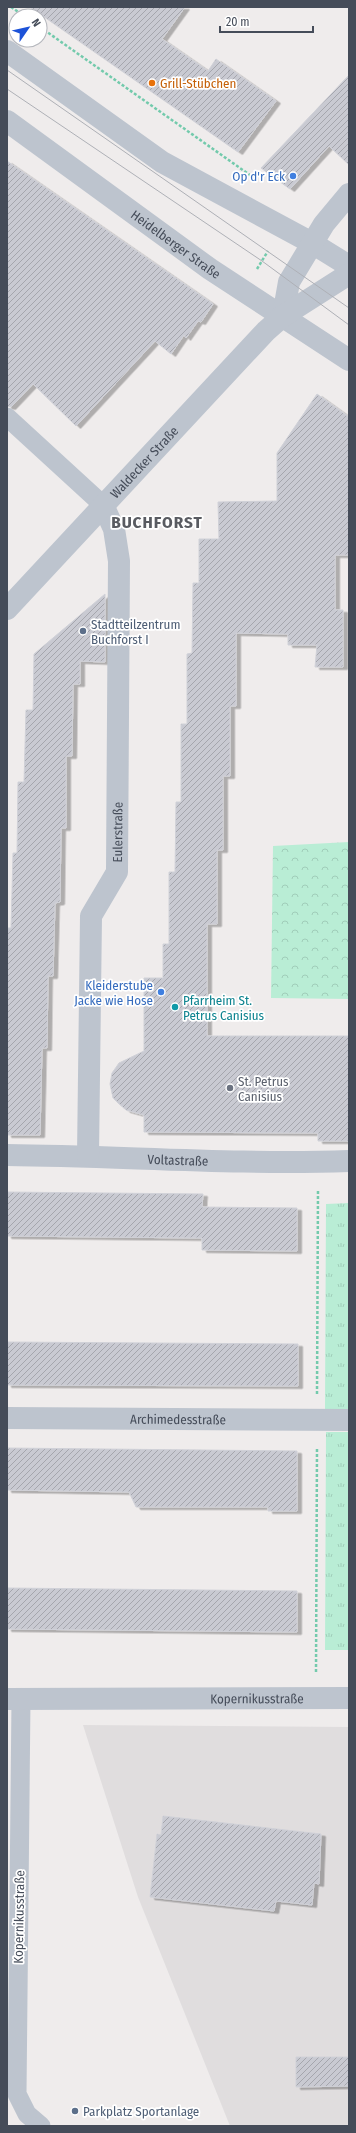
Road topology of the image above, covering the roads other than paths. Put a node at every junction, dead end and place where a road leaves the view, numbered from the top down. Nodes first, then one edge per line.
1 (7, 51) edge
2 (7, 121) edge
3 (349, 194) edge
4 (312, 243) junction
5 (349, 266) edge
6 (349, 274) edge
7 (283, 316) junction
8 (349, 360) edge
9 (7, 417) edge
10 (103, 505) junction
11 (7, 609) edge
12 (7, 1155) edge
13 (88, 1156) junction
14 (349, 1161) edge
15 (7, 1418) edge
16 (349, 1420) edge
17 (349, 1698) edge
18 (14, 1699) edge
19 (42, 2126) edge

1 - 4 street
2 - 7 street, Heidelberger Straße
3 - 4 street
4 - 5 street
4 - 7 street
6 - 7 street, Waldecker Straße
7 - 8 street, Heidelberger Straße
7 - 10 street, Waldecker Straße
9 - 10 lane
10 - 11 street, Waldecker Straße
10 - 13 street, Eulerstraße
12 - 13 street, Voltastraße
13 - 14 street, Voltastraße
15 - 16 street, Archimedesstraße
17 - 18 street, Kopernikusstraße
18 - 19 lane, Kopernikusstraße

